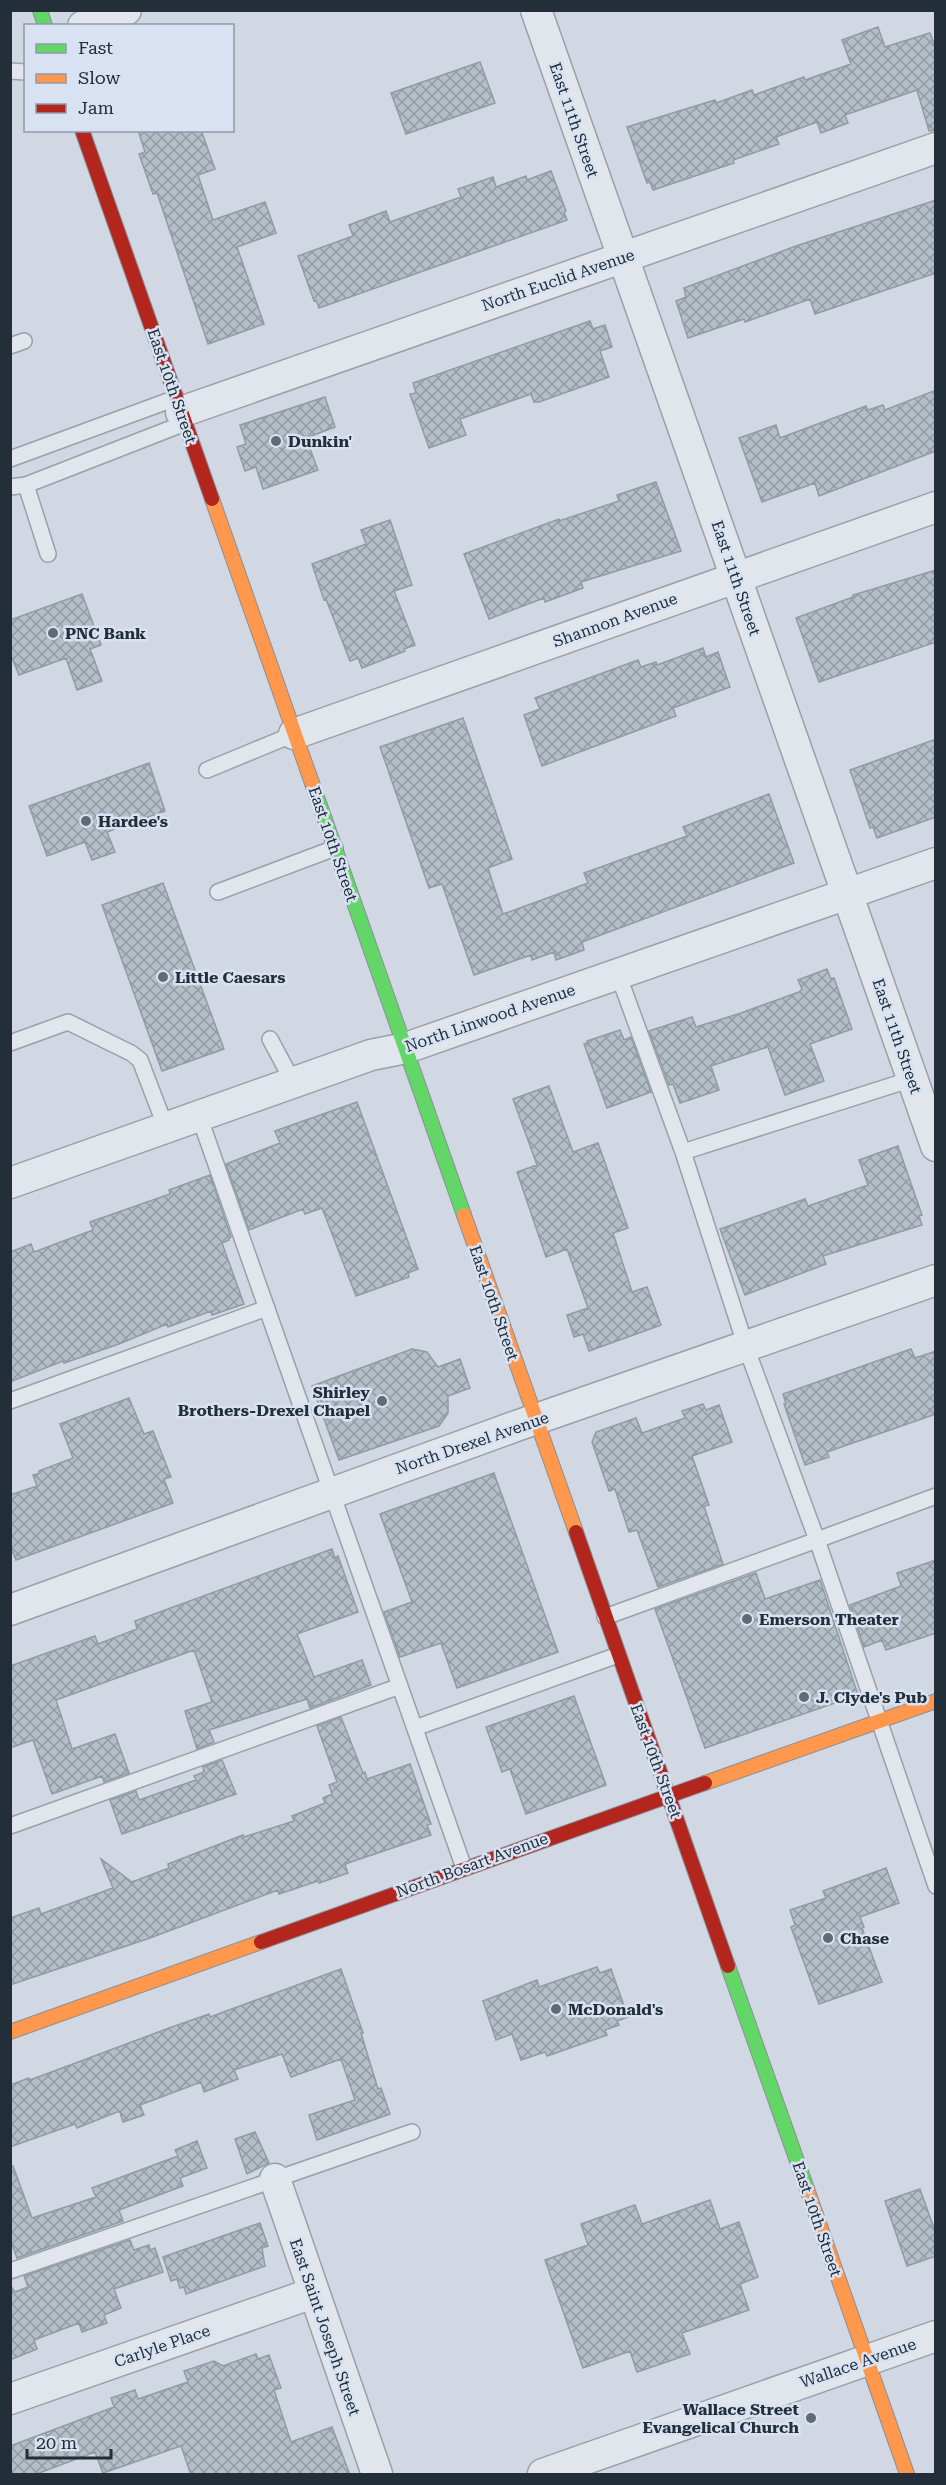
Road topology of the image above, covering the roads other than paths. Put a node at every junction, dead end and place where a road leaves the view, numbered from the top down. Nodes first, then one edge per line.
1 (126, 10) edge
2 (536, 10) edge
3 (88, 24) edge
4 (83, 132) edge
5 (936, 148) edge
6 (623, 258) junction
7 (181, 411) junction
8 (10, 459) edge
9 (18, 486) edge
10 (936, 507) edge
11 (48, 554) dead end
12 (735, 578) junction
13 (294, 734) junction
14 (207, 770) dead end
15 (334, 848) junction
16 (936, 863) edge
17 (218, 891) dead end
18 (847, 894) junction
19 (618, 974) junction
20 (270, 1040) dead end
21 (10, 1042) edge
22 (406, 1048) junction
23 (912, 1079) junction
24 (293, 1082) junction
25 (199, 1116) junction
26 (166, 1128) junction
27 (936, 1146) edge
28 (683, 1152) junction
29 (10, 1183) edge
30 (936, 1280) edge
31 (267, 1308) junction
32 (746, 1347) junction
33 (10, 1401) edge
34 (536, 1420) junction
35 (332, 1493) junction
36 (936, 1496) edge
37 (817, 1540) junction
38 (10, 1610) edge
39 (605, 1617) junction
40 (618, 1655) junction
41 (400, 1686) junction
42 (936, 1701) edge
43 (879, 1720) junction
44 (415, 1728) junction
45 (669, 1795) junction
46 (10, 1826) edge
47 (464, 1868) junction
48 (936, 1886) edge
49 (10, 2032) edge
50 (412, 2132) dead end
51 (275, 2180) junction
52 (10, 2271) edge
53 (313, 2293) junction
54 (936, 2336) edge
55 (867, 2360) junction
56 (10, 2399) edge
57 (377, 2475) edge
58 (543, 2475) edge
59 (907, 2475) edge

1 - 3 street
2 - 6 street, East 11th Street
4 - 7 main road, East 10th Street
5 - 6 street, North Euclid Avenue
6 - 7 street, North Euclid Avenue
6 - 12 street, East 11th Street
7 - 8 lane
7 - 9 lane
7 - 13 main road, East 10th Street
9 - 11 lane
10 - 12 street, Shannon Avenue
12 - 13 street, Shannon Avenue
12 - 18 street, East 11th Street
13 - 14 lane
13 - 15 main road, East 10th Street
15 - 17 lane
15 - 22 main road, East 10th Street
16 - 18 street, North Linwood Avenue
18 - 19 street, North Linwood Avenue
18 - 23 street, East 11th Street
19 - 22 street, North Linwood Avenue
19 - 28 lane
20 - 24 lane
21 - 26 lane
22 - 24 street, North Linwood Avenue
22 - 34 main road, East 10th Street
23 - 27 street, East 11th Street
23 - 28 lane
24 - 25 street, North Linwood Avenue
25 - 26 street, North Linwood Avenue
25 - 31 lane
26 - 29 street, North Linwood Avenue
28 - 32 lane
30 - 32 street, North Drexel Avenue
31 - 33 lane
31 - 35 lane
32 - 34 street, North Drexel Avenue
32 - 37 lane
34 - 35 street, North Drexel Avenue
34 - 39 main road, East 10th Street
35 - 38 street, North Drexel Avenue
35 - 41 lane
36 - 37 lane
37 - 39 lane
37 - 43 lane
39 - 40 main road, East 10th Street
40 - 44 lane
40 - 45 main road, East 10th Street
41 - 44 lane
41 - 46 lane
42 - 43 main road, North Bosart Avenue
43 - 45 main road, North Bosart Avenue
43 - 48 lane
44 - 47 lane
45 - 47 main road, North Bosart Avenue
45 - 55 main road, East 10th Street
47 - 49 main road, North Bosart Avenue
50 - 51 lane
51 - 52 lane
51 - 53 street, East Saint Joseph Street
53 - 56 street, Carlyle Place
53 - 57 street, East Saint Joseph Street
54 - 55 street, Wallace Avenue
55 - 58 street, Wallace Avenue
55 - 59 main road, East 10th Street

